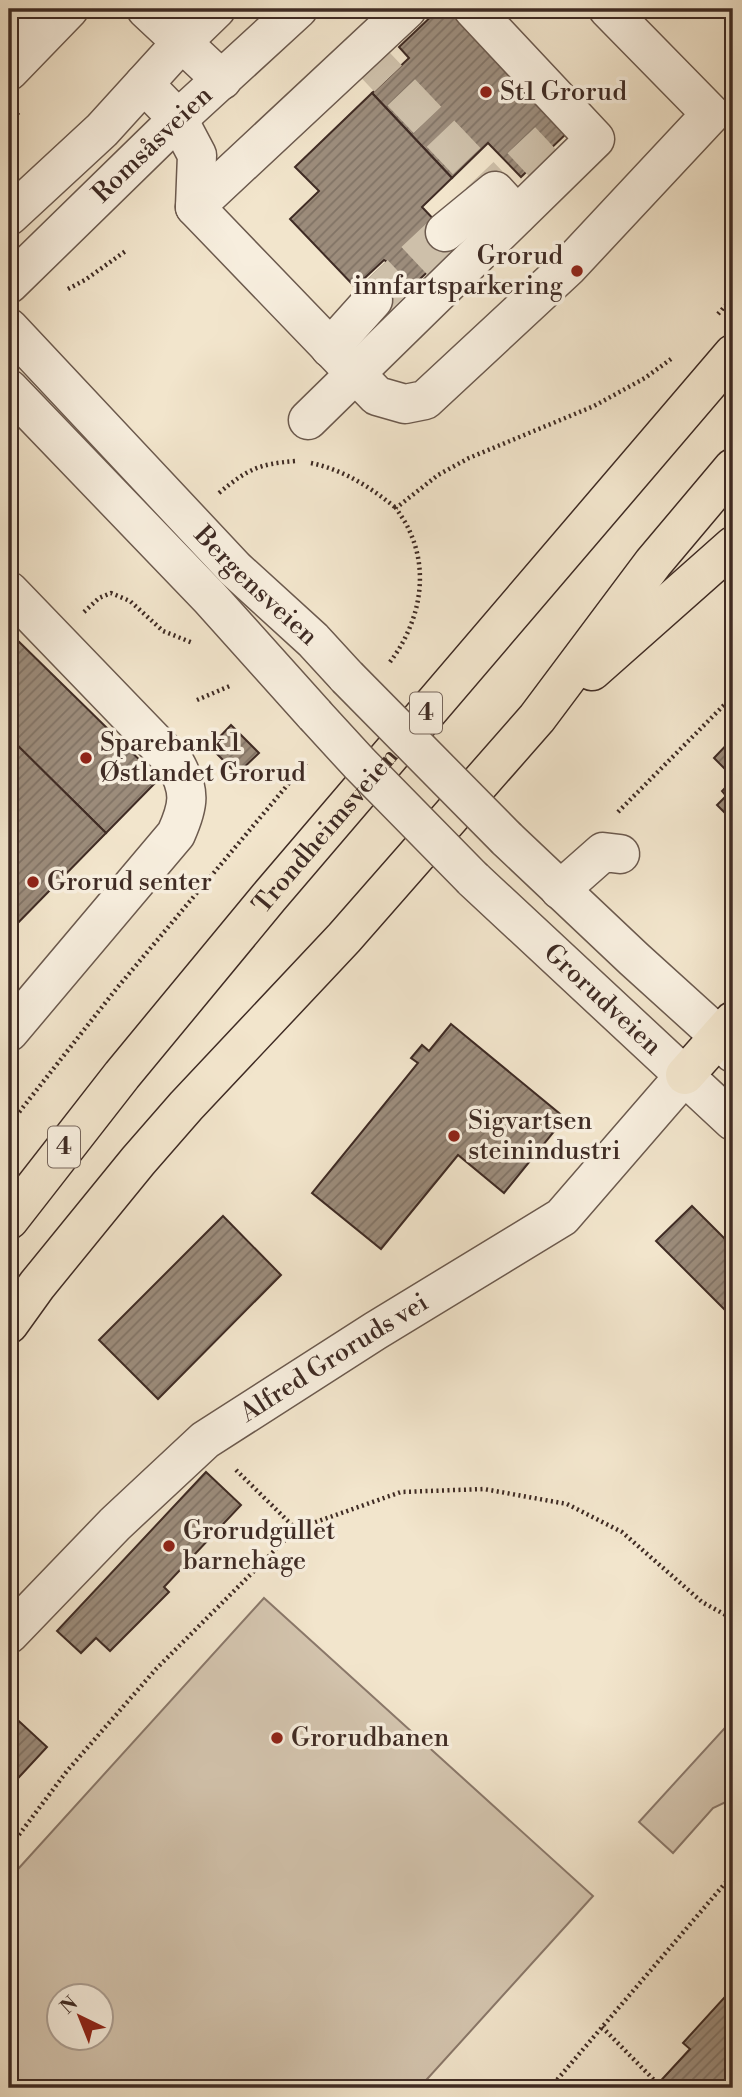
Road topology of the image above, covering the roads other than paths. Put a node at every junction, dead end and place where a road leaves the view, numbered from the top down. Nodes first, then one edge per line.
1 (19, 9) edge
2 (69, 9) edge
3 (146, 9) edge
4 (216, 9) edge
5 (299, 9) edge
6 (407, 9) edge
7 (473, 9) edge
8 (608, 9) edge
9 (9, 19) edge
10 (182, 41) junction
11 (9, 71) edge
12 (222, 79) junction
13 (144, 84) junction
14 (722, 102) edge
15 (178, 119) junction
16 (506, 203) junction
17 (195, 207) junction
18 (9, 216) edge
19 (445, 232) tunnel mouth
20 (9, 284) edge
21 (373, 300) tunnel mouth
22 (9, 328) edge
23 (733, 354) edge
24 (342, 361) junction
25 (9, 389) edge
26 (308, 420) dead end
27 (733, 468) edge
28 (733, 546) edge
29 (9, 591) edge
30 (537, 718) junction
31 (507, 839) joint
32 (620, 854) dead end
33 (473, 879) joint
34 (560, 890) junction
35 (9, 1032) edge
36 (729, 1037) edge
37 (676, 1085) junction
38 (733, 1121) edge
39 (9, 1220) edge
40 (9, 1324) edge
41 (9, 1634) edge

1 - 9 street
2 - 11 street
3 - 10 street
4 - 10 street, Romsåsveien
5 - 12 street, Romsåsveien
6 - 17 street
7 - 16 street
8 - 14 street
10 - 12 street
10 - 13 street, Romsåsveien
12 - 15 street, Romsåsveien
13 - 15 street
13 - 18 street, Romsåsveien
14 - 24 street
15 - 17 street
15 - 20 street, Romsåsveien
16 - 19 street
16 - 24 street
17 - 24 street
21 - 24 street
22 - 31 street, Bergensveien, bridge
23 - 39 highway, Trondheimsveien / 4
24 - 26 street
25 - 33 street, Bergensveien, bridge
27 - 30 highway
28 - 30 highway
29 - 35 street
30 - 40 highway
31 - 34 street, Grorudveien
32 - 34 street
33 - 37 street, Grorudveien
34 - 36 street, Grorudveien
36 - 37 highway
37 - 38 street, Grorudveien
37 - 41 street, Alfred Groruds vei

